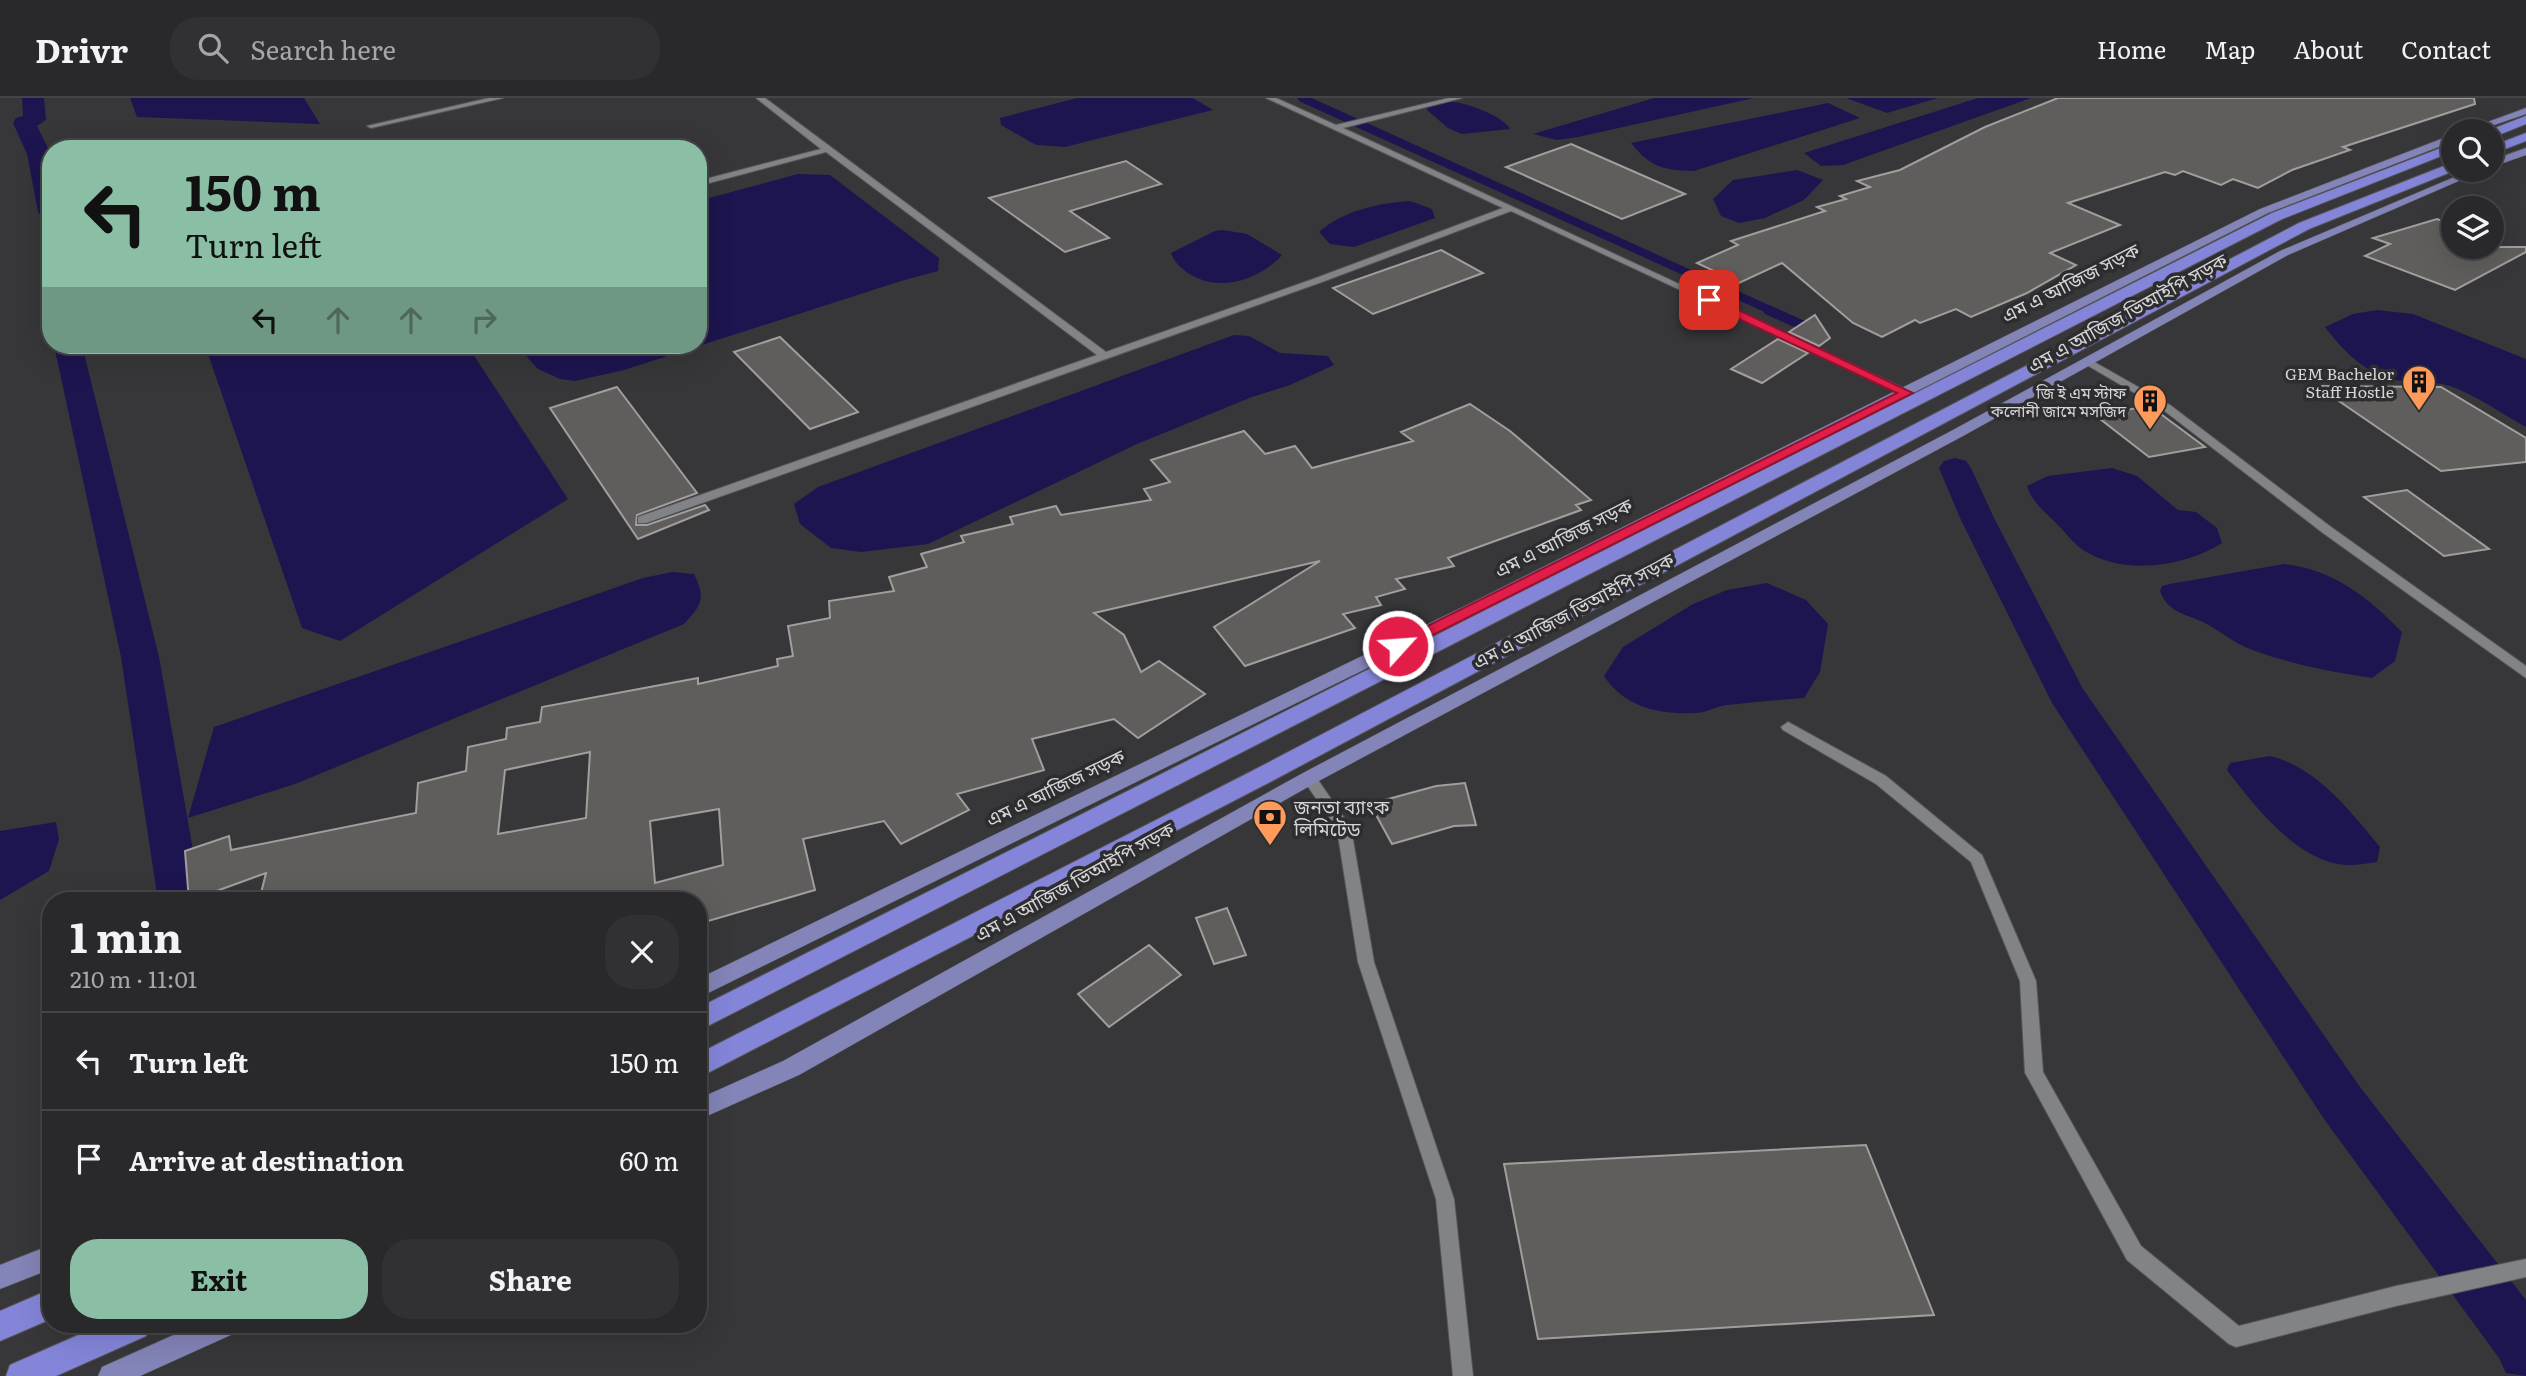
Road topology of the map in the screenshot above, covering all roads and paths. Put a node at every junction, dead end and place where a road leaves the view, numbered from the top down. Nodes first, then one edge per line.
1 (499, 98) edge
2 (760, 98) edge
3 (1270, 98) edge
4 (1458, 98) edge
5 (2526, 111) edge
6 (2503, 119) edge
7 (2526, 120) edge
8 (371, 126) dead end
9 (1335, 128) junction
10 (2504, 128) edge
11 (2526, 137) edge
12 (2441, 142) edge
13 (2504, 145) edge
14 (825, 150) junction
15 (2526, 151) edge
16 (2441, 152) edge
17 (2504, 159) edge
18 (2441, 171) edge
19 (707, 182) edge
20 (2451, 182) edge
21 (1511, 208) junction
22 (1104, 356) junction
23 (2089, 362) junction
24 (1907, 393) junction
25 (642, 520) dead end
26 (2526, 673) edge
27 (1788, 727) dead end
28 (1309, 778) junction
29 (707, 985) edge
30 (707, 1015) edge
31 (707, 1062) edge
32 (707, 1106) edge
33 (42, 1261) edge
34 (2526, 1268) edge
35 (0, 1277) edge
36 (42, 1308) edge
37 (0, 1325) edge
38 (117, 1333) edge
39 (206, 1333) edge
40 (20, 1376) edge
41 (111, 1376) edge
42 (1463, 1376) edge

1 - 8 street
2 - 14 street
3 - 9 street
4 - 9 street
5 - 6 main road
7 - 10 highway
9 - 21 street
11 - 13 highway
12 - 24 main road, এম এ আজিজ সড়ক
14 - 19 street
14 - 22 street
15 - 17 main road
16 - 30 highway
18 - 31 highway
20 - 23 main road, এম এ আজিজ ভিআইপি সড়ক
21 - 22 street
21 - 24 street
22 - 25 street
23 - 26 street
23 - 28 main road, এম এ আজিজ ভিআইপি সড়ক
24 - 29 main road, এম এ আজিজ সড়ক
27 - 34 street
28 - 32 main road, এম এ আজিজ ভিআইপি সড়ক
28 - 42 street
33 - 35 main road
36 - 37 highway
38 - 40 highway
39 - 41 main road

